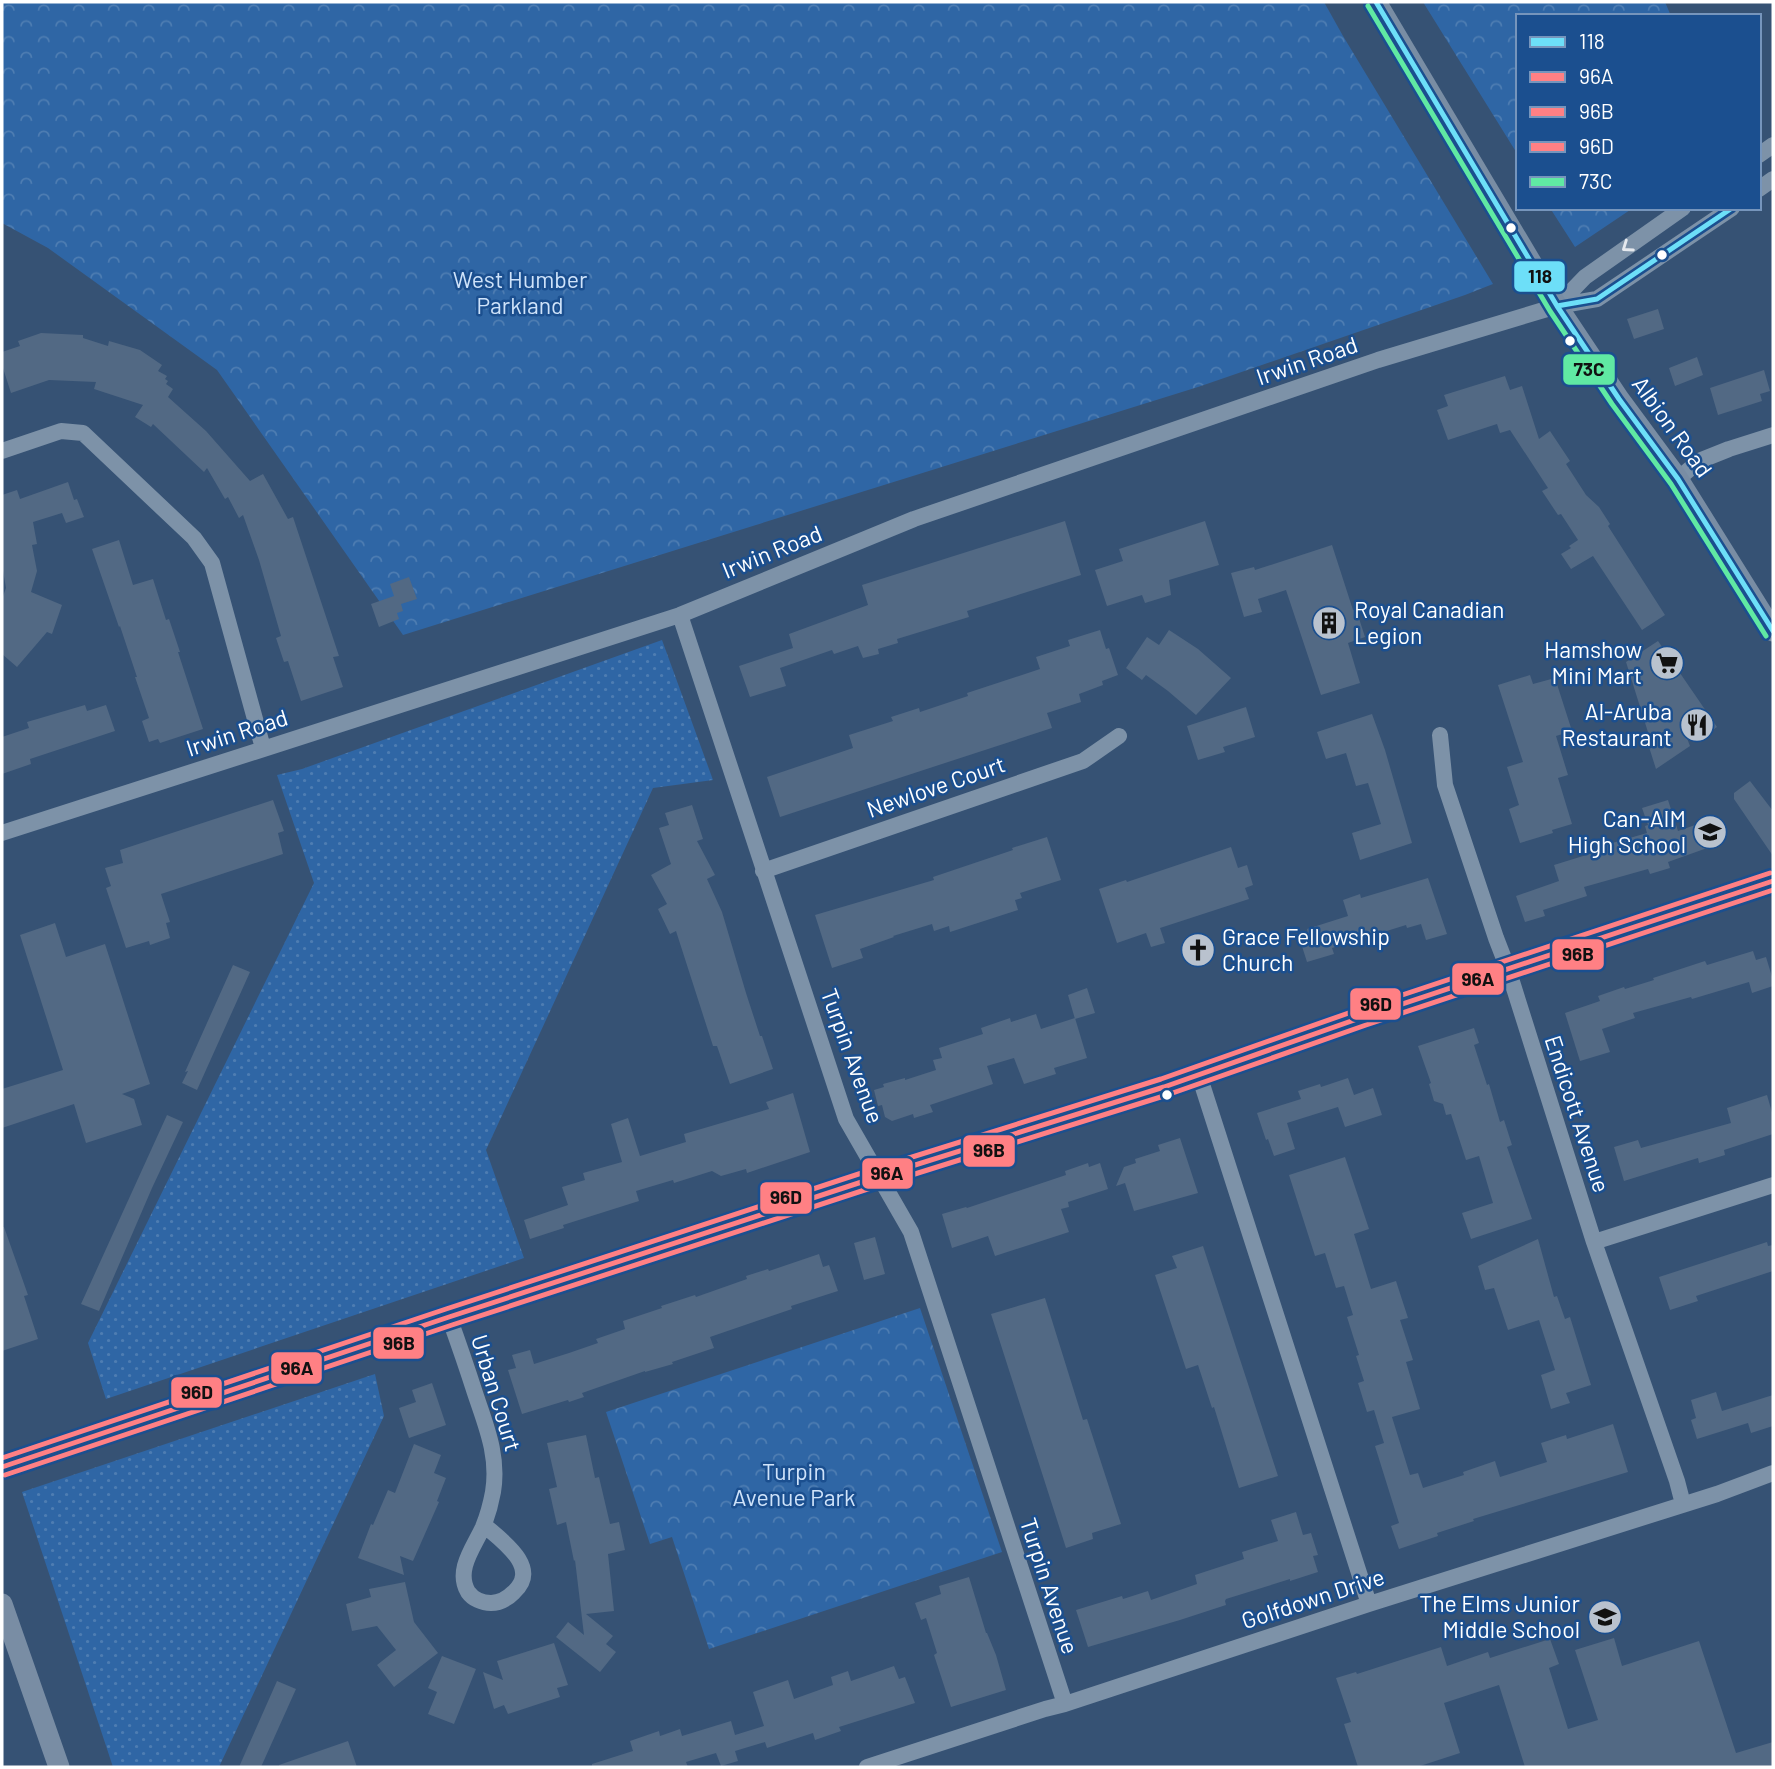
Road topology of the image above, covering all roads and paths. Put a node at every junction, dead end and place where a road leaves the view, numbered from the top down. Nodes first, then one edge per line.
1 (1376, 2) edge
2 (1680, 210) edge
3 (1729, 210) edge
4 (1557, 306) junction
5 (1773, 435) edge
6 (2, 451) edge
7 (1678, 478) junction
8 (680, 615) junction
9 (1773, 631) edge
10 (1440, 735) dead end
11 (1119, 736) dead end
12 (263, 748) junction
13 (2, 833) edge
14 (763, 871) junction
15 (1773, 881) edge
16 (1508, 969) junction
17 (1199, 1075) junction
18 (880, 1176) junction
19 (1773, 1185) edge
20 (1594, 1242) junction
21 (449, 1317) junction
22 (2, 1467) edge
23 (1773, 1473) edge
24 (1683, 1504) junction
25 (484, 1525) junction
26 (2, 1604) edge
27 (1369, 1604) junction
28 (1065, 1704) junction
29 (59, 1767) edge
30 (867, 1767) edge

1 - 4 main road, Albion Road
2 -> 4 street
3 - 4 street, Irwin Road
4 - 7 main road, Albion Road
4 - 8 street, Irwin Road
5 - 7 street
6 - 12 street
7 - 9 main road, Albion Road
8 - 12 street, Irwin Road
8 - 14 street, Turpin Avenue
10 - 16 street, Endicott Avenue
11 - 14 street, Newlove Court
12 - 13 street, Irwin Road
14 - 18 street, Turpin Avenue
15 - 16 street
16 - 17 street
16 - 20 street, Endicott Avenue
17 - 18 street
17 - 27 street
18 - 21 street
18 - 28 street, Turpin Avenue
19 - 20 street
20 - 24 street, Endicott Avenue
21 - 22 street
21 - 25 street, Urban Court
23 - 24 street, Golfdown Drive
24 - 27 street, Golfdown Drive
25 - 25 street, Urban Court
26 - 29 main road
27 - 28 street, Golfdown Drive
28 - 30 street, Golfdown Drive

